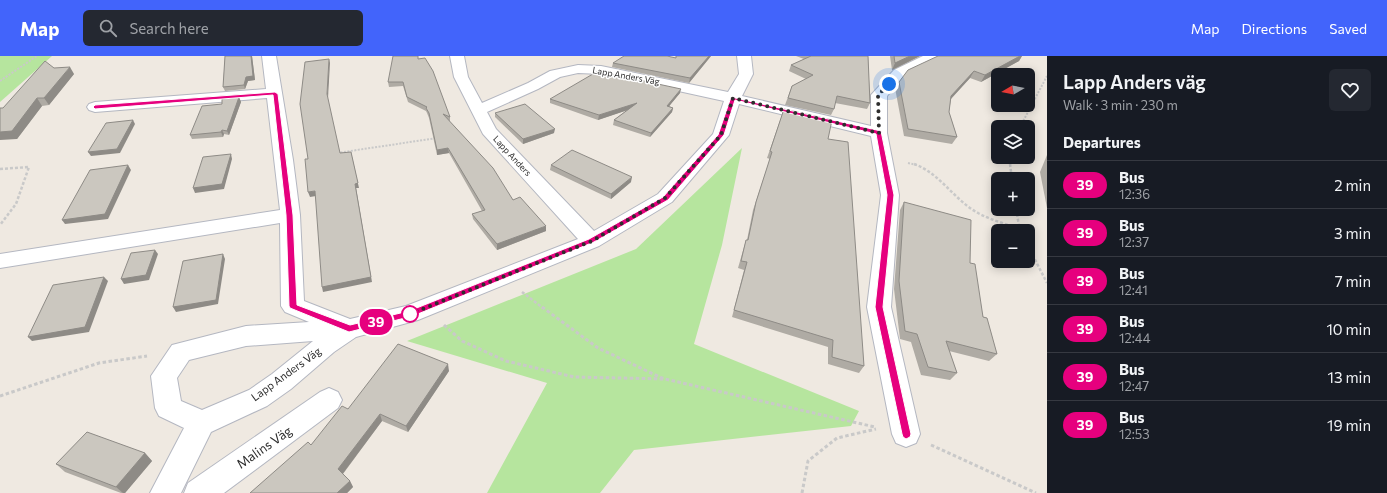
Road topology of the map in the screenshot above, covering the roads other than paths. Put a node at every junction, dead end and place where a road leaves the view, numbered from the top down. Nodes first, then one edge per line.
1 (269, 56) edge
2 (457, 56) edge
3 (744, 56) edge
4 (934, 56) edge
5 (275, 94) junction
6 (733, 98) junction
7 (95, 107) dead end
8 (479, 110) junction
9 (879, 133) junction
10 (290, 215) junction
11 (592, 241) junction
12 (0, 261) edge
13 (349, 329) junction
14 (329, 400) dead end
15 (201, 423) junction
16 (906, 434) road end
17 (165, 493) edge
18 (199, 493) edge

1 - 5 street
2 - 8 street, Lapp Anders
3 - 6 street, Lapp Anders Väg
4 - 9 street
5 - 7 street
5 - 10 street
6 - 8 street, Lapp Anders Väg
6 - 9 street, Lapp Anders Väg
6 - 11 street, Lapp Anders Väg
8 - 11 street, Lapp Anders
9 - 16 street
10 - 12 street
10 - 13 street
11 - 13 street, Lapp Anders Väg
13 - 15 street, Lapp Anders Väg
13 - 15 street, Lapp Anders Väg
14 - 18 street, Malins Väg
15 - 17 street

